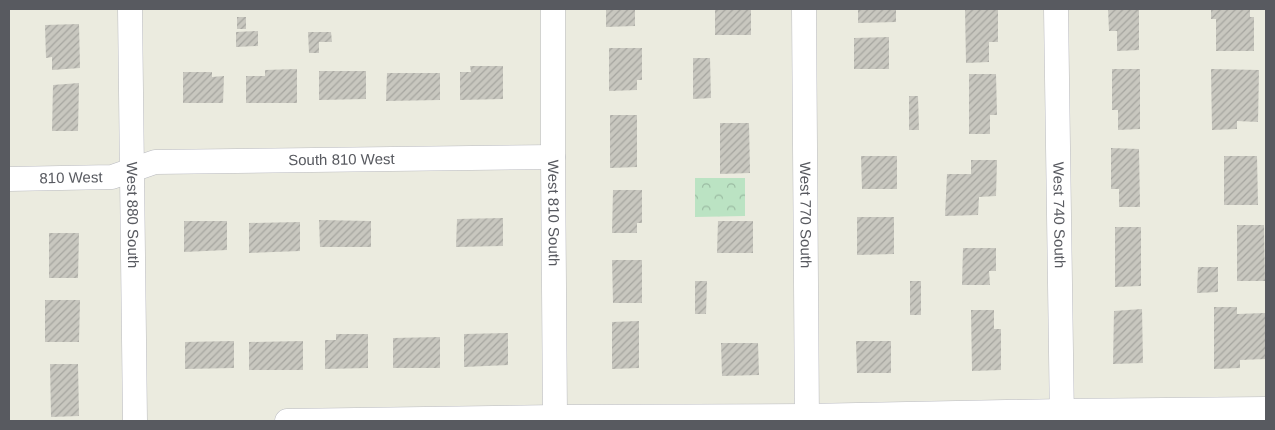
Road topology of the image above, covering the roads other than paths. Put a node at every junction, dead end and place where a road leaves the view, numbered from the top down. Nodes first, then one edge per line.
1 (130, 9) edge
2 (553, 9) edge
3 (804, 9) edge
4 (1056, 9) edge
5 (553, 157) junction
6 (132, 170) junction
7 (9, 179) edge
8 (1266, 409) edge
9 (1062, 416) edge
10 (555, 417) junction
11 (807, 419) edge
12 (135, 421) edge
13 (287, 421) edge

1 - 6 street, West 880 South
2 - 5 street, West 810 South
3 - 11 street, West 770 South
4 - 9 street, West 740 South
5 - 6 street, South 810 West
5 - 10 street, West 810 South
6 - 7 street, 810 West
6 - 12 street, West 880 South
8 - 9 street
9 - 11 street
10 - 11 street
10 - 13 street

